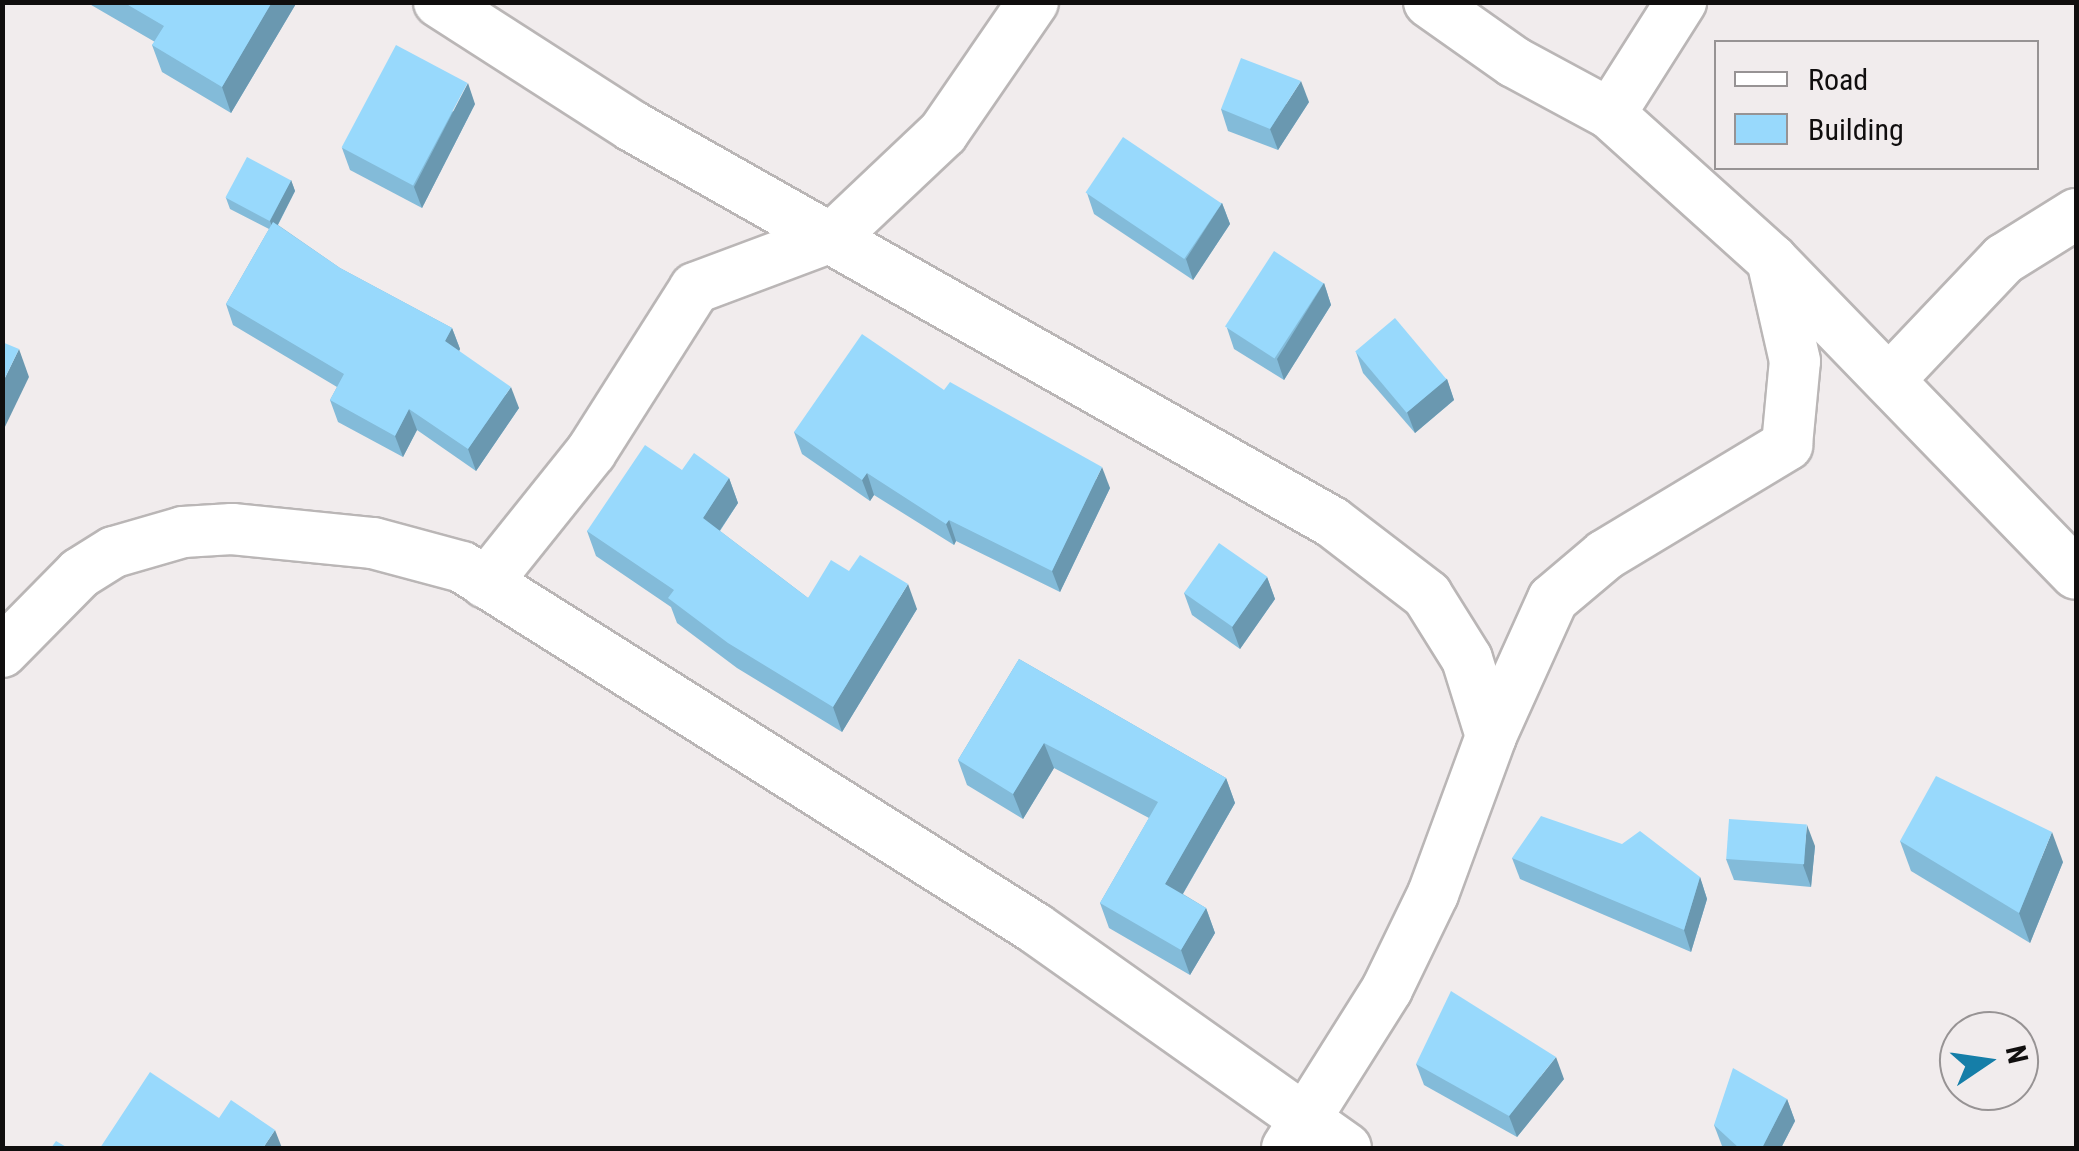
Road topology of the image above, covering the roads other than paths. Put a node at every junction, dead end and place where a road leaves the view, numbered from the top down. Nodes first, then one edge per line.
1 (440, 2) edge
2 (1033, 2) edge
3 (1429, 2) edge
4 (1681, 2) edge
5 (1610, 114) junction
6 (2076, 214) edge
7 (834, 236) junction
8 (1772, 260) junction
9 (1889, 380) junction
10 (2076, 574) edge
11 (486, 583) junction
12 (2, 652) edge
13 (1491, 736) junction
14 (1295, 1132) edge
15 (1346, 1148) edge

1 - 7 street
2 - 7 street
3 - 5 street
4 - 5 street
5 - 8 street
6 - 9 street
7 - 11 street
7 - 13 street
8 - 9 street
8 - 13 street
9 - 10 street
11 - 12 street
11 - 14 street
13 - 14 street
14 - 15 street

